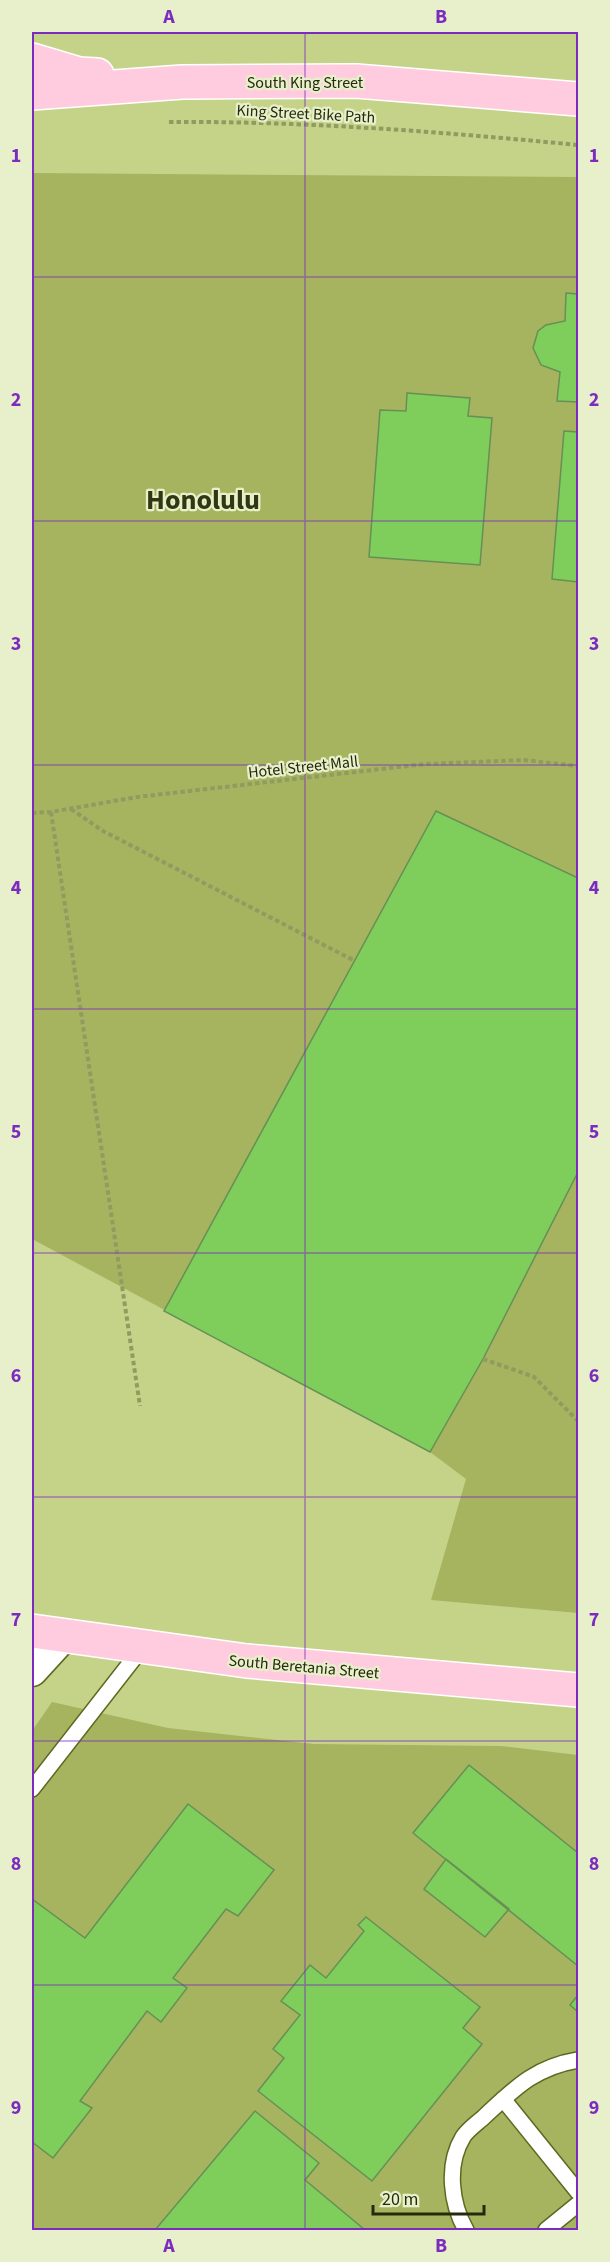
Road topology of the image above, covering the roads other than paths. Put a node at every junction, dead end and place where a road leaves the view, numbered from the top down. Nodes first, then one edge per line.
1 (32, 60) edge
2 (182, 82) junction
3 (32, 93) edge
4 (579, 99) edge
5 (32, 1631) edge
6 (64, 1636) junction
7 (142, 1648) junction
8 (32, 1671) edge
9 (579, 1690) edge
10 (32, 1789) edge
11 (579, 2060) edge
12 (503, 2099) junction
13 (579, 2192) edge
14 (579, 2204) edge
15 (465, 2230) edge
16 (546, 2230) edge

1 - 2 main road
2 - 3 main road, South King Street
2 - 4 main road, South King Street
5 - 6 main road, South Beretania Street
6 - 7 main road, South Beretania Street
6 - 8 street
7 - 9 main road, South Beretania Street
7 - 10 lane
11 - 12 lane
12 - 13 lane
12 - 15 lane
14 - 16 lane

